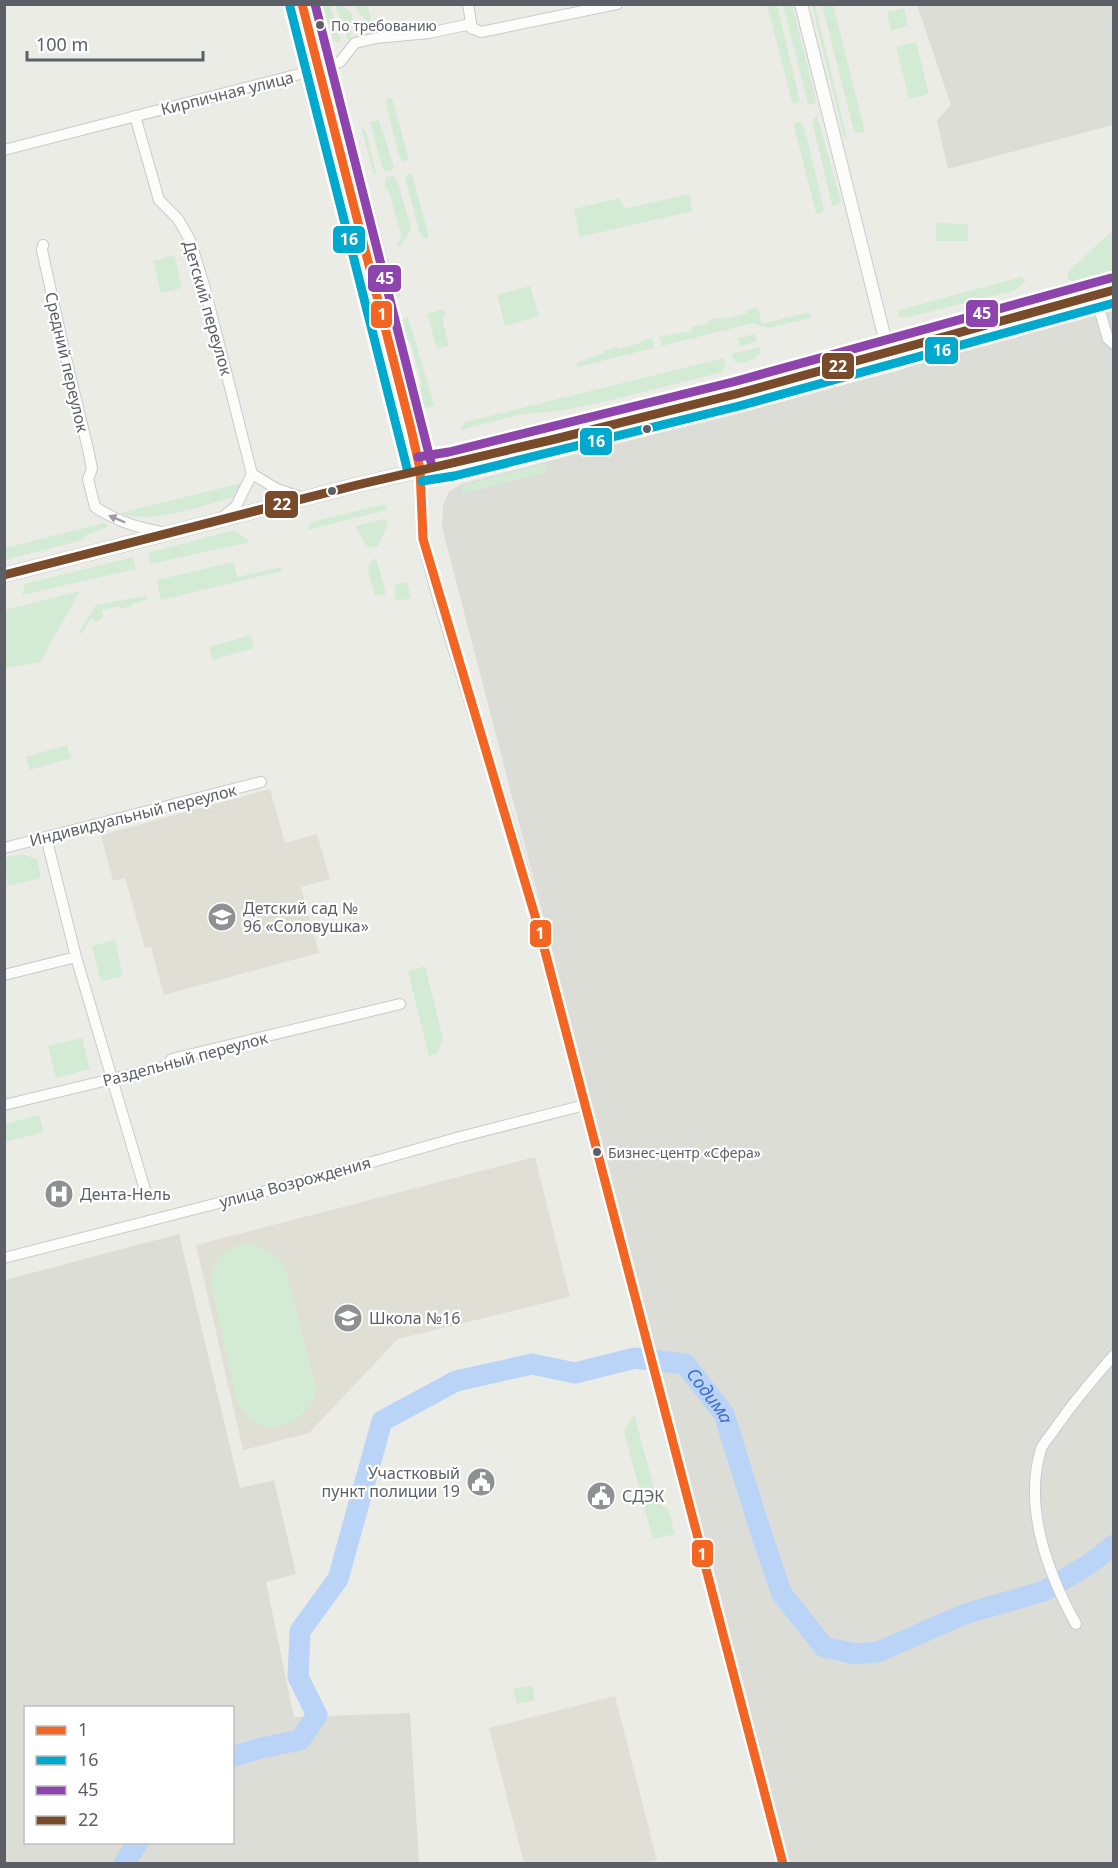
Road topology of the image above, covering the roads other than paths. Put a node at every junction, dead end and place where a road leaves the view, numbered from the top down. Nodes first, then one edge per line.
1 (302, 4) edge
2 (468, 4) edge
3 (617, 4) edge
4 (801, 4) edge
5 (472, 29) junction
6 (319, 69) junction
7 (135, 116) junction
8 (4, 150) edge
9 (43, 245) dead end
10 (1113, 290) edge
11 (1095, 294) junction
12 (1113, 344) edge
13 (888, 351) junction
14 (420, 469) junction
15 (252, 474) junction
16 (305, 498) junction
17 (220, 520) junction
18 (168, 533) junction
19 (4, 575) edge
20 (261, 782) dead end
21 (46, 837) junction
22 (4, 848) edge
23 (76, 957) junction
24 (4, 975) edge
25 (400, 1004) dead end
26 (111, 1080) junction
27 (585, 1105) junction
28 (4, 1106) edge
29 (145, 1190) dead end
30 (4, 1258) edge
31 (1113, 1355) edge
32 (1076, 1624) dead end
33 (783, 1863) edge

1 - 6 main road
2 - 5 street
3 - 5 street, Кирпичная улица
4 - 13 street
5 - 6 street, Кирпичная улица
6 - 7 street, Кирпичная улица
6 - 14 main road
7 - 8 street, Кирпичная улица
7 - 15 street, Детский переулок
18 -> 9 street, Средний переулок
10 - 11 main road
11 - 12 street
11 - 13 main road
13 - 14 main road
14 - 16 main road
14 - 27 street
15 - 16 street
15 - 17 street
16 - 17 main road
17 - 18 main road
18 - 19 main road
20 - 21 street, Индивидуальный переулок
21 - 22 street, Индивидуальный переулок
21 - 23 street
23 - 24 street
23 - 26 street
25 - 26 street, Раздельный переулок
26 - 28 street, Раздельный переулок
26 - 29 street
27 - 30 street, улица Возрождения
27 - 33 street
31 - 32 street

